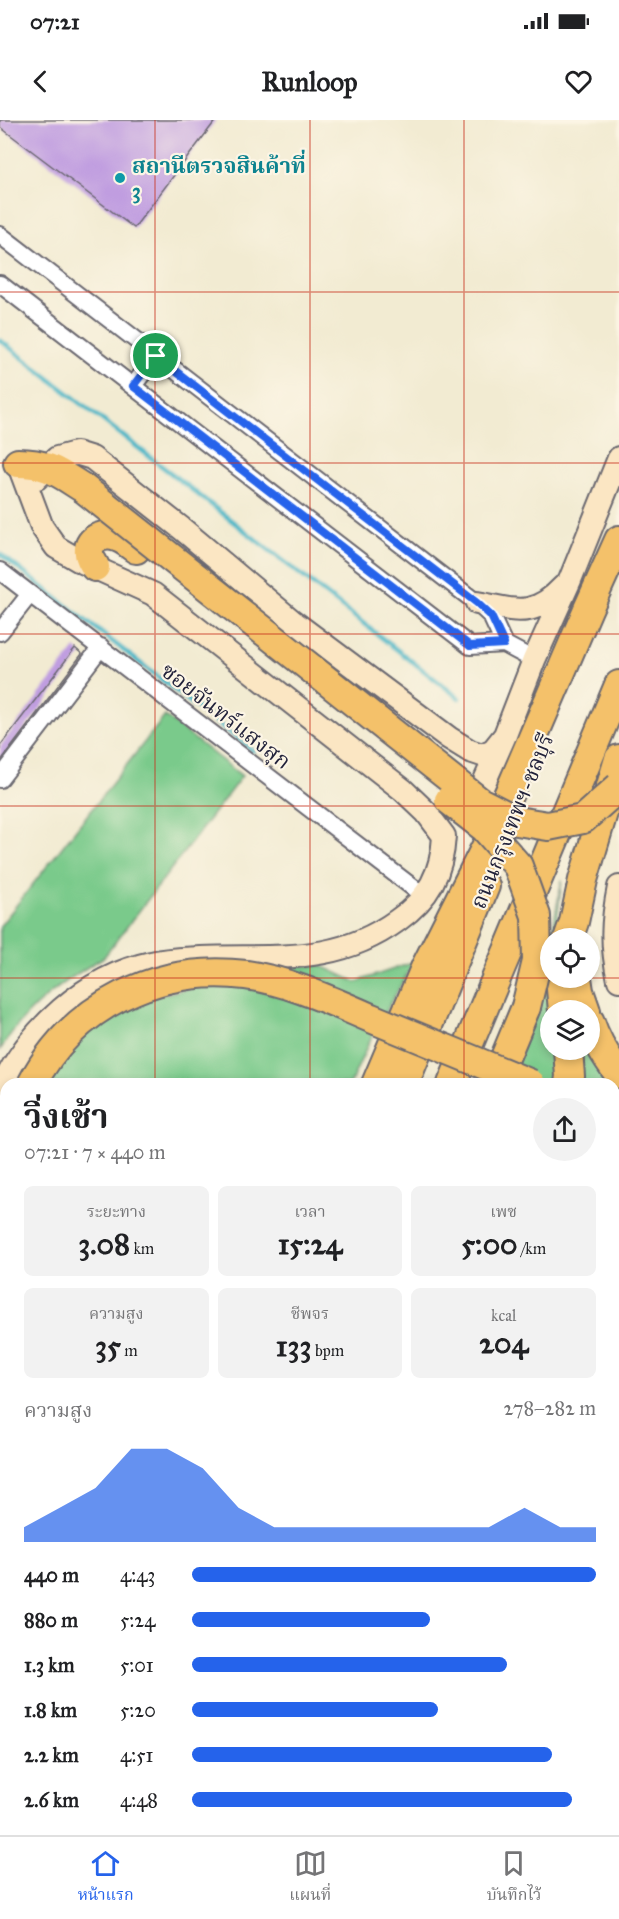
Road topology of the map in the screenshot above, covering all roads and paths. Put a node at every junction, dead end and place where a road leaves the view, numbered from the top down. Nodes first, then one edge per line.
1 (0, 235) edge
2 (0, 284) edge
3 (156, 356) junction
4 (133, 386) junction
5 (619, 458) edge
6 (18, 463) joint
7 (48, 466) junction
8 (30, 494) junction
9 (619, 540) edge
10 (619, 558) edge
11 (95, 567) junction
12 (0, 571) edge
13 (570, 580) junction
14 (30, 594) junction
15 (477, 603) junction
16 (0, 632) edge
17 (504, 644) junction
18 (101, 647) junction
19 (534, 660) junction
20 (619, 685) edge
21 (505, 735) junction
22 (619, 759) edge
23 (0, 779) edge
24 (619, 788) edge
25 (426, 812) junction
26 (619, 887) edge
27 (424, 896) junction
28 (573, 928) edge
29 (619, 980) edge
30 (411, 1000) junction
31 (600, 1042) edge
32 (569, 1060) edge
33 (619, 1074) edge
34 (7, 1078) edge
35 (36, 1078) edge
36 (367, 1078) edge
37 (378, 1078) edge
38 (406, 1078) edge
39 (455, 1078) edge
40 (496, 1078) edge
41 (516, 1078) edge
42 (570, 1078) edge

1 - 3 street
2 - 4 street
3 - 4 street
3 - 15 street
4 - 17 street
5 - 13 main road
6 - 7 highway
6 - 8 main road
7 - 8 main road
7 - 21 main road
7 - 24 highway, bridge
8 - 11 main road
9 - 30 highway
10 - 38 highway, ถนนกรุงเทพฯ-ชลบุรี
11 - 25 main road
11 - 40 highway, bridge
12 - 14 street, ซอยจันทร์แสงสุก
13 - 15 main road
13 - 19 main road
14 - 16 street
14 - 18 street, ซอยจันทร์แสงสุก
15 - 17 street
17 - 19 street
18 - 23 street
18 - 27 street, ซอยจันทร์แสงสุก
19 - 21 main road
20 - 39 highway, ถนนกรุงเทพฯ-ชลบุรี
21 - 25 main road
22 - 28 highway
25 - 27 main road
26 - 29 main road
27 - 34 main road
30 - 36 highway
30 - 37 highway
31 - 33 highway
32 - 42 highway
35 - 41 highway, bridge

